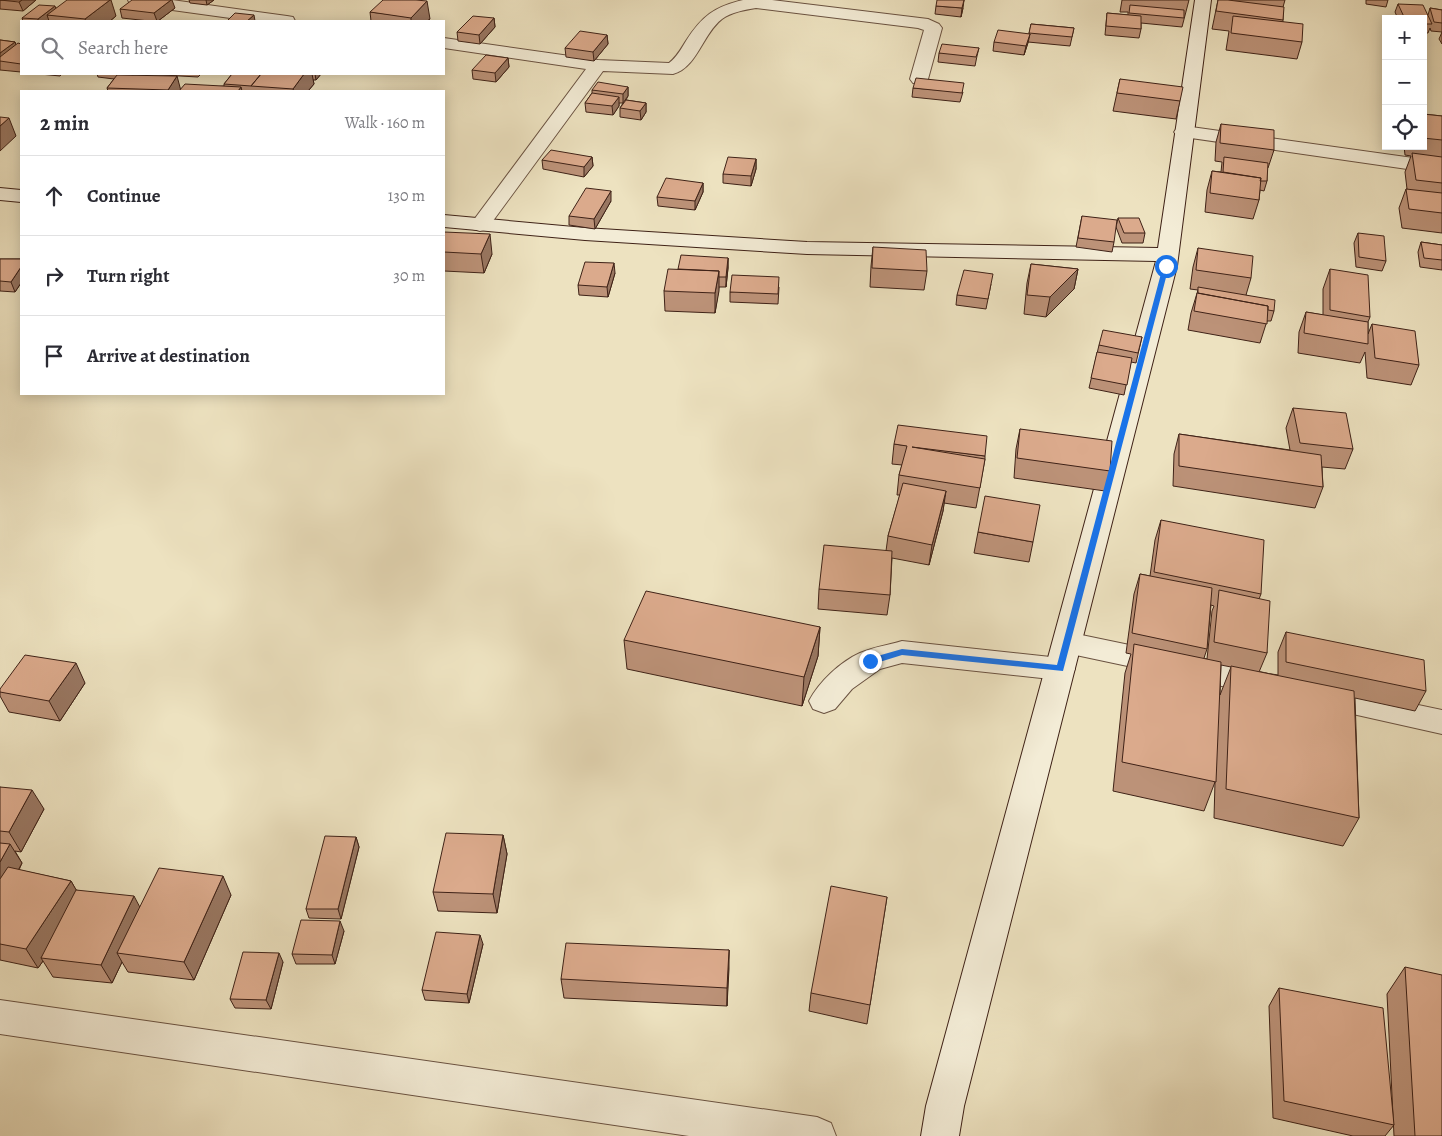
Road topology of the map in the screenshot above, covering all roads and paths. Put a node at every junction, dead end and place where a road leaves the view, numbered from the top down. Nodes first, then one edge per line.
1 (136, 0) edge
2 (1203, 0) edge
3 (284, 4) dead end
4 (266, 18) junction
5 (280, 20) edge
6 (445, 43) edge
7 (598, 65) junction
8 (919, 79) edge
9 (1184, 132) junction
10 (1442, 168) edge
11 (0, 194) edge
12 (20, 196) edge
13 (445, 221) edge
14 (480, 225) junction
15 (1167, 255) junction
16 (1064, 656) junction
17 (824, 701) dead end
18 (1442, 722) edge
19 (0, 1017) edge
20 (817, 1136) edge
21 (940, 1136) edge

1 - 4 street
2 - 9 street
3 - 4 street
4 - 5 street
6 - 7 street
7 - 8 street
7 - 14 street
9 - 10 street
9 - 15 street
11 - 12 street
13 - 14 street
14 - 15 street
15 - 16 street
16 - 17 street
16 - 18 street
16 - 21 street
19 - 20 street

